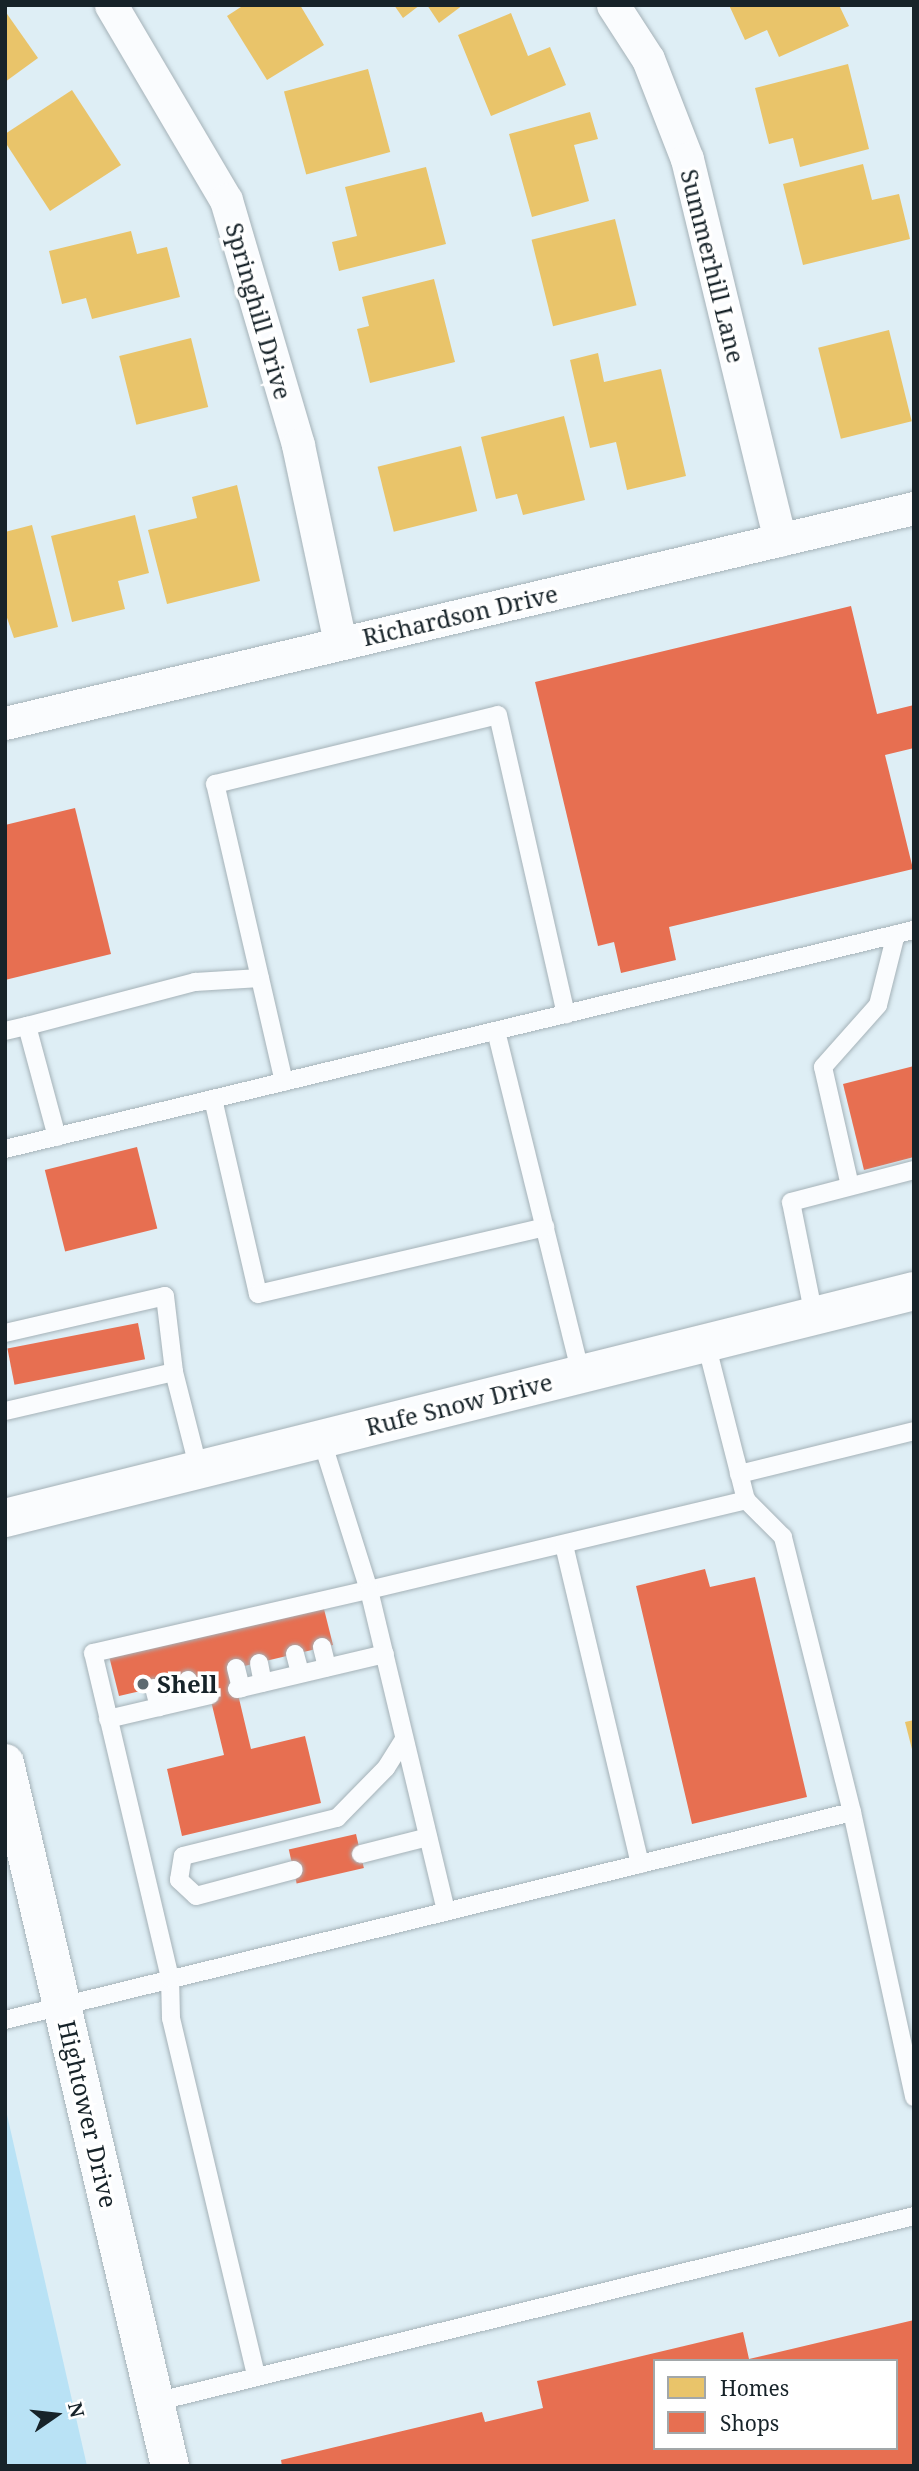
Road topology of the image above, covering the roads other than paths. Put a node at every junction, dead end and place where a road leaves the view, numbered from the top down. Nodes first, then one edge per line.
1 (111, 5) edge
2 (613, 5) edge
3 (914, 508) edge
4 (780, 540) junction
5 (340, 643) junction
6 (5, 723) edge
7 (914, 930) edge
8 (895, 934) junction
9 (260, 978) junction
10 (566, 1014) junction
11 (27, 1026) junction
12 (5, 1031) edge
13 (496, 1031) junction
14 (284, 1082) junction
15 (213, 1100) junction
16 (57, 1137) junction
17 (5, 1149) edge
18 (914, 1170) edge
19 (850, 1186) junction
20 (545, 1227) junction
21 (914, 1291) edge
22 (814, 1315) junction
23 (5, 1333) edge
24 (706, 1343) junction
25 (174, 1372) junction
26 (581, 1374) junction
27 (5, 1411) edge
28 (914, 1432) edge
29 (321, 1438) junction
30 (199, 1470) junction
31 (739, 1474) junction
32 (746, 1500) junction
33 (5, 1518) edge
34 (564, 1545) junction
35 (369, 1590) junction
36 (322, 1647) dead end
37 (295, 1654) dead end
38 (384, 1654) junction
39 (259, 1663) dead end
40 (327, 1667) junction
41 (236, 1668) dead end
42 (300, 1673) junction
43 (188, 1680) dead end
44 (263, 1683) junction
45 (154, 1688) dead end
46 (159, 1707) junction
47 (108, 1719) junction
48 (404, 1739) junction
49 (5, 1762) edge
50 (852, 1812) junction
51 (428, 1838) junction
52 (361, 1854) dead end
53 (640, 1864) junction
54 (294, 1870) dead end
55 (179, 1880) junction
56 (149, 1887) junction
57 (446, 1911) junction
58 (170, 1978) junction
59 (62, 2005) junction
60 (5, 2020) edge
61 (914, 2097) edge
62 (914, 2216) edge
63 (256, 2375) junction
64 (155, 2402) junction
65 (170, 2466) edge

1 - 5 street, Springhill Drive
2 - 4 street, Summerhill Lane
3 - 4 street, Richardson Drive
4 - 5 street, Richardson Drive
5 - 6 street, Richardson Drive
7 - 8 lane
8 - 10 lane
8 - 19 lane
9 - 10 lane
9 - 11 lane
9 - 14 lane
10 - 13 lane
11 - 12 lane
11 - 16 lane
13 - 14 lane
13 - 20 lane
14 - 15 lane
15 - 16 lane
15 - 20 lane
16 - 17 lane
18 - 19 lane
19 - 22 lane
20 - 26 lane
21 - 22 main road, Rufe Snow Drive
22 - 24 main road, Rufe Snow Drive
23 - 25 lane
24 - 26 main road, Rufe Snow Drive
24 - 31 lane
25 - 27 lane
25 - 30 lane
26 - 29 main road, Rufe Snow Drive
28 - 31 lane
29 - 30 main road, Rufe Snow Drive
29 - 35 lane
30 - 33 main road, Rufe Snow Drive
31 - 32 lane
32 - 34 lane
32 - 50 lane
34 - 35 lane
34 - 53 lane
35 - 38 lane
35 - 47 lane
36 - 40 lane
37 - 42 lane
38 - 40 lane
38 - 48 lane
39 - 44 lane
40 - 42 lane
41 - 44 lane
42 - 44 lane
43 - 46 lane
45 - 46 lane
46 - 47 lane
47 - 56 lane
48 - 51 lane
48 - 55 lane
49 - 59 main road, Hightower Drive
50 - 53 lane
50 - 61 lane
51 - 52 lane
51 - 57 lane
53 - 57 lane
54 - 55 lane
55 - 56 lane
56 - 58 lane
57 - 58 lane
58 - 59 lane
58 - 63 lane
59 - 60 lane
59 - 64 main road, Hightower Drive
62 - 63 lane
63 - 64 lane
64 - 65 main road, Hightower Drive

